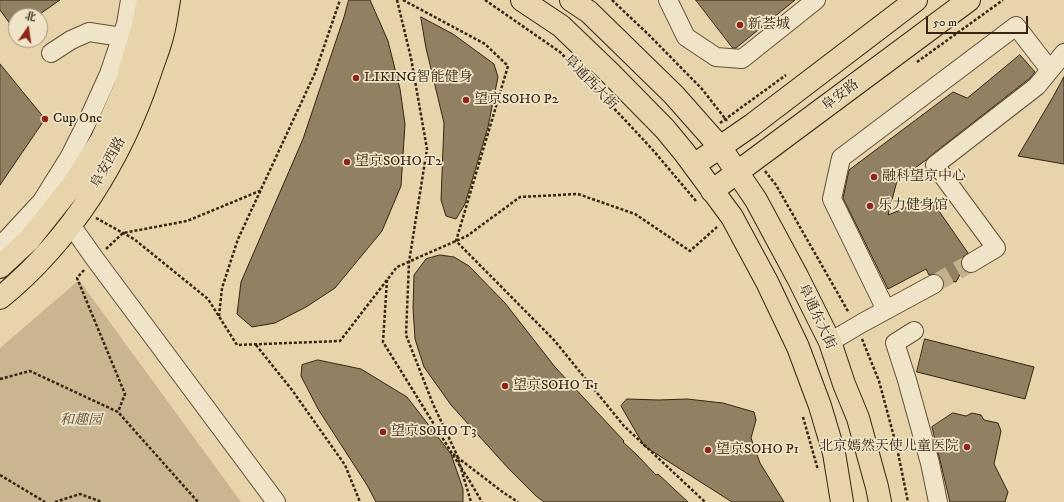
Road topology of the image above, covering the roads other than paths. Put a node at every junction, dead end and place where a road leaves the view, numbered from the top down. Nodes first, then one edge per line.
1 (130, 0) edge
2 (148, 0) edge
3 (169, 0) edge
4 (522, 0) edge
5 (668, 0) edge
6 (816, 0) edge
7 (916, 0) edge
8 (969, 0) edge
9 (583, 3) edge
10 (122, 36) junction
11 (51, 53) dead end
12 (1064, 53) edge
13 (1050, 70) junction
14 (774, 108) junction
15 (788, 135) junction
16 (714, 140) junction
17 (694, 165) junction
18 (738, 172) junction
19 (705, 197) junction
20 (76, 217) junction
21 (0, 245) edge
22 (971, 263) tunnel mouth
23 (0, 267) edge
24 (934, 284) tunnel mouth
25 (0, 298) edge
26 (886, 310) junction
27 (914, 331) dead end
28 (830, 342) junction
29 (276, 502) edge
30 (842, 502) edge
31 (880, 502) edge
32 (938, 502) edge

1 - 10 street
2 - 23 main road, 阜安西路
3 - 20 main road, 阜安西路
4 - 17 main road, 阜通西大街
5 - 6 street
7 - 14 main road
8 - 15 main road, 阜安路
9 - 16 main road
10 - 11 street
10 - 21 street
12 - 13 street
13 - 22 street
13 - 26 street
14 - 15 main road
14 - 16 main road
15 - 18 main road, 阜安路
16 - 17 main road
16 - 18 main road, 阜通东大街
17 - 19 main road
18 - 19 main road, 阜安路
18 - 28 main road, 阜通东大街
19 - 30 main road
20 - 25 main road, 阜安西路
20 - 29 street
24 - 26 street
26 - 28 street
27 - 32 street
28 - 31 main road, 阜通东大街

